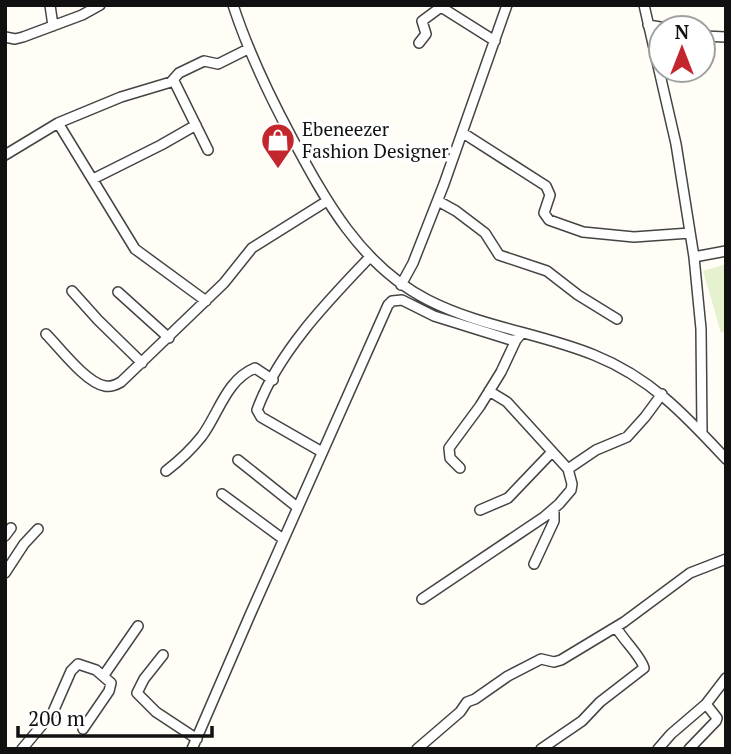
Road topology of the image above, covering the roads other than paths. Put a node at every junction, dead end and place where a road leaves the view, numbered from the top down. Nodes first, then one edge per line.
1 (50, 5) edge
2 (100, 5) edge
3 (507, 5) edge
4 (234, 6) edge
5 (53, 26) junction
6 (5, 37) edge
7 (495, 41) junction
8 (419, 43) dead end
9 (248, 49) junction
10 (174, 81) junction
11 (662, 84) edge
12 (58, 122) junction
13 (196, 125) junction
14 (463, 133) junction
15 (208, 150) dead end
16 (5, 155) edge
17 (93, 178) junction
18 (327, 201) junction
19 (438, 201) junction
20 (690, 233) junction
21 (726, 251) edge
22 (370, 257) junction
23 (694, 257) junction
24 (401, 285) junction
25 (72, 291) dead end
26 (118, 292) dead end
27 (206, 301) junction
28 (617, 319) dead end
29 (46, 334) dead end
30 (518, 337) junction
31 (169, 338) junction
32 (142, 363) junction
33 (273, 380) junction
34 (489, 391) junction
35 (662, 394) junction
36 (702, 432) junction
37 (322, 452) junction
38 (551, 453) junction
39 (726, 459) edge
40 (238, 460) dead end
41 (460, 468) dead end
42 (568, 469) junction
43 (166, 471) dead end
44 (222, 494) dead end
45 (297, 507) junction
46 (554, 509) junction
47 (480, 510) dead end
48 (38, 529) dead end
49 (283, 540) junction
50 (726, 559) edge
51 (534, 564) dead end
52 (5, 573) edge
53 (422, 599) dead end
54 (138, 626) dead end
55 (616, 626) junction
56 (163, 655) dead end
57 (104, 675) junction
58 (726, 678) edge
59 (706, 704) junction
60 (83, 729) dead end
61 (197, 739) junction
62 (22, 749) edge
63 (192, 749) edge
64 (417, 749) edge
65 (541, 749) edge
66 (658, 749) edge
67 (689, 749) edge

1 - 5 street
2 - 5 street
3 - 7 street
4 - 9 street
5 - 6 street
7 - 8 street
7 - 14 street
9 - 10 street
9 - 18 street
10 - 12 street
10 - 13 street
11 - 20 street
12 - 16 street
12 - 17 street
13 - 15 street
13 - 17 street
14 - 19 street
14 - 20 street
17 - 27 street
18 - 22 street
18 - 27 street
19 - 24 street
19 - 28 street
20 - 23 street
21 - 23 street
22 - 24 street
22 - 33 street
23 - 36 street
24 - 30 street
25 - 32 street
26 - 31 street
27 - 31 street
29 - 32 street
30 - 34 street
30 - 35 street
30 - 37 street
31 - 32 street
33 - 37 street
33 - 43 street
34 - 38 street
34 - 41 street
35 - 36 street
35 - 42 street
36 - 39 street
37 - 45 street
38 - 42 street
38 - 47 street
40 - 45 street
42 - 46 street
44 - 49 street
45 - 49 street
46 - 51 street
46 - 53 street
48 - 52 street
49 - 61 street
50 - 55 street
54 - 57 street
55 - 64 street
55 - 65 street
56 - 61 street
57 - 60 street
57 - 62 street
58 - 59 street
59 - 66 street
59 - 67 street
61 - 63 street

